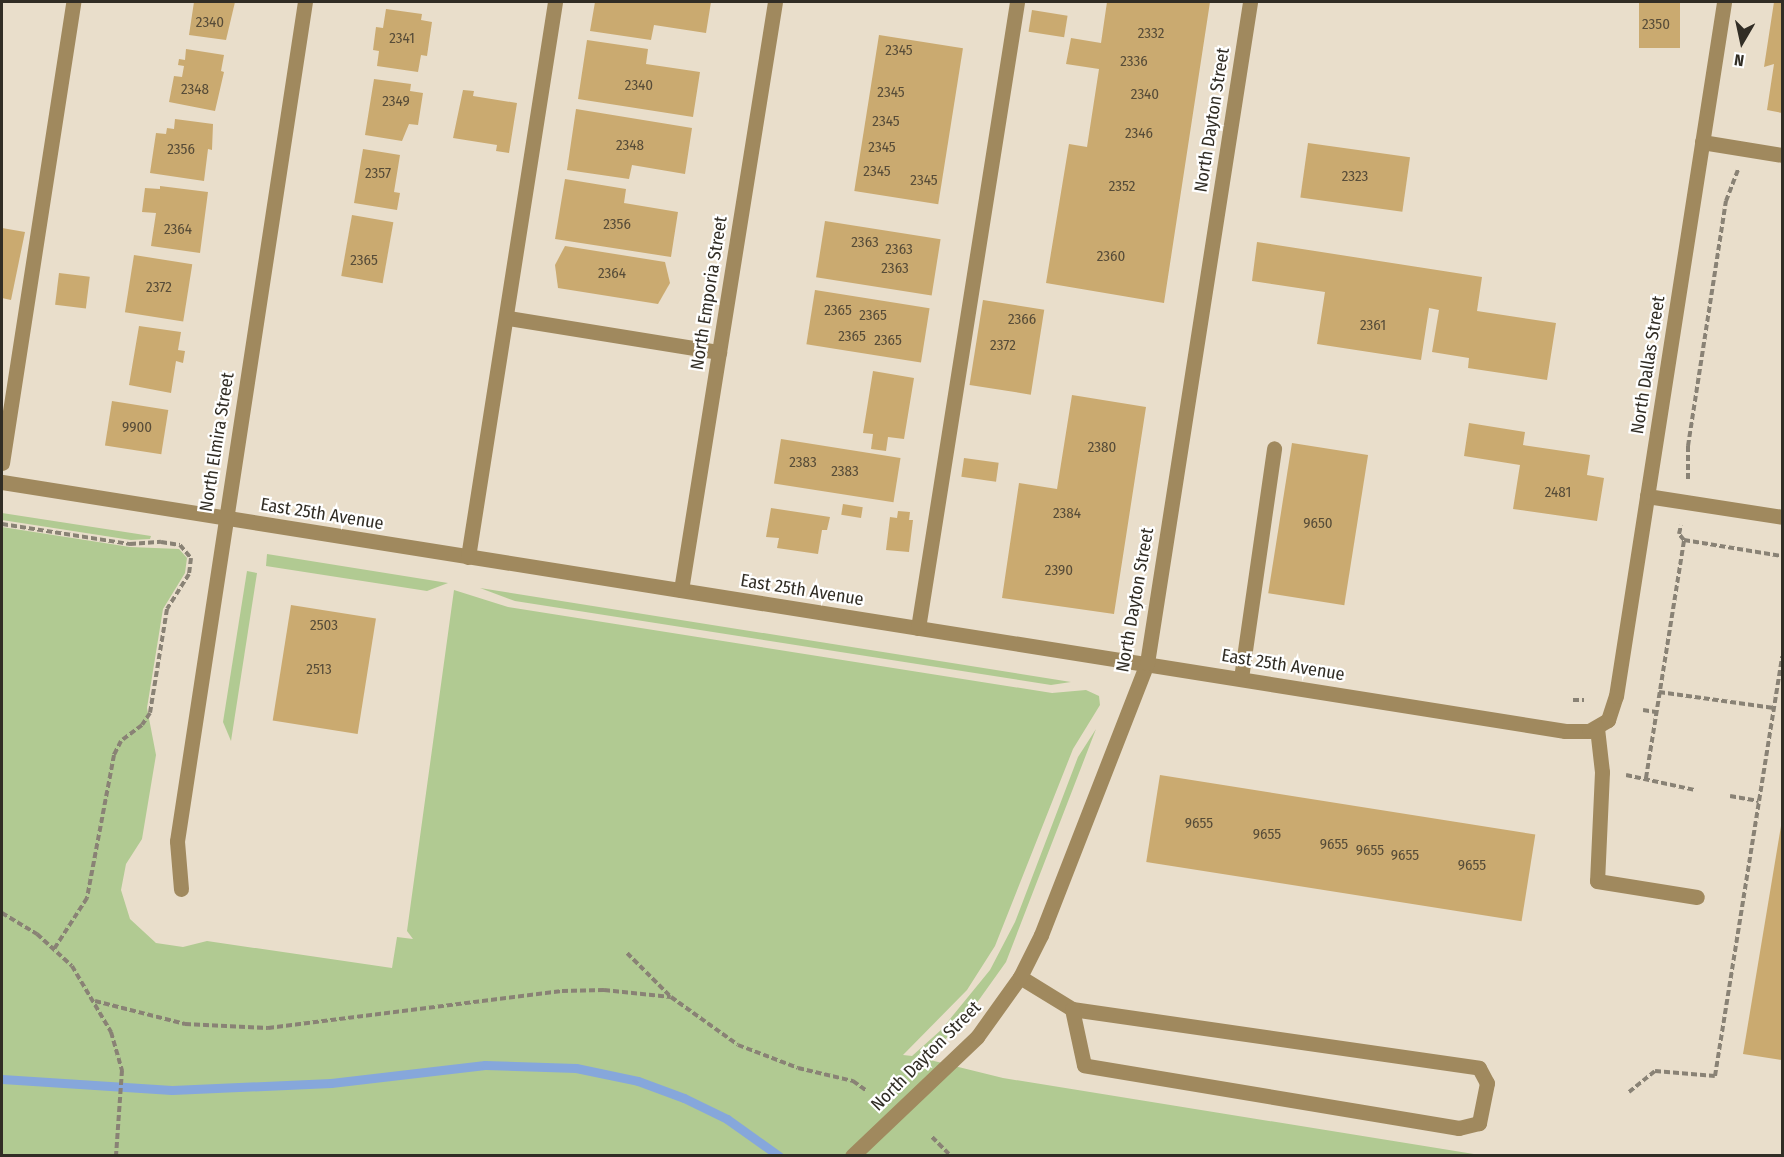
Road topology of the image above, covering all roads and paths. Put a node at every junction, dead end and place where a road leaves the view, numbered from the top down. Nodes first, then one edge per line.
1 (73, 2) edge
2 (305, 2) edge
3 (555, 2) edge
4 (775, 2) edge
5 (1017, 2) edge
6 (1250, 2) edge
7 (1724, 2) edge
8 (1702, 142) junction
9 (1741, 149) junction
10 (1782, 155) edge
11 (508, 318) junction
12 (719, 351) junction
13 (1274, 448) dead end
14 (2, 463) edge
15 (2, 482) edge
16 (1647, 496) junction
17 (1684, 502) junction
18 (1782, 517) edge
19 (224, 519) junction
20 (2, 524) edge
21 (1684, 540) junction
22 (1782, 556) edge
23 (468, 557) junction
24 (681, 590) junction
25 (918, 628) junction
26 (1782, 656) edge
27 (1147, 663) junction
28 (1241, 678) junction
29 (1659, 692) junction
30 (1573, 700) dead end
31 (1584, 700) dead end
32 (1774, 708) junction
33 (1643, 710) dead end
34 (1656, 712) junction
35 (1597, 728) junction
36 (1626, 775) dead end
37 (1646, 778) junction
38 (1695, 790) dead end
39 (1730, 796) dead end
40 (1759, 801) junction
41 (181, 889) dead end
42 (1697, 897) dead end
43 (2, 913) edge
44 (54, 949) junction
45 (627, 953) dead end
46 (1020, 977) junction
47 (670, 997) junction
48 (95, 1001) junction
49 (1072, 1009) junction
50 (867, 1091) dead end
51 (1629, 1092) dead end
52 (932, 1137) dead end
53 (116, 1155) edge
54 (852, 1155) edge
55 (951, 1155) edge

1 - 14 street
2 - 19 street, North Elmira Street
3 - 11 street
4 - 12 street, North Emporia Street
5 - 25 street
6 - 27 street, North Dayton Street
7 - 8 street, North Dallas Street
8 - 9 street
8 - 16 street, North Dallas Street
9 - 10 street
9 - 17 path
11 - 12 street
11 - 23 street
12 - 24 street, North Emporia Street
13 - 28 street
15 - 19 street, East 25th Avenue
16 - 17 street
16 - 35 street, North Dallas Street
17 - 18 street
17 - 21 path
19 - 23 street, East 25th Avenue
19 - 41 street, North Elmira Street
20 - 44 path
21 - 22 path
21 - 29 path
23 - 24 street, East 25th Avenue
24 - 25 street, East 25th Avenue
25 - 27 street, East 25th Avenue
26 - 32 path
27 - 28 street, East 25th Avenue
27 - 46 street, North Dayton Street
28 - 35 street, East 25th Avenue
29 - 32 path
29 - 34 path
30 - 31 path
32 - 40 path
33 - 34 path
34 - 37 path
35 - 42 street
36 - 37 path
37 - 38 path
39 - 40 path
40 - 51 path
43 - 44 path
44 - 48 path
45 - 47 path
46 - 49 street
46 - 54 street, North Dayton Street
47 - 48 path
47 - 50 path
48 - 53 path
49 - 49 street
52 - 55 path

